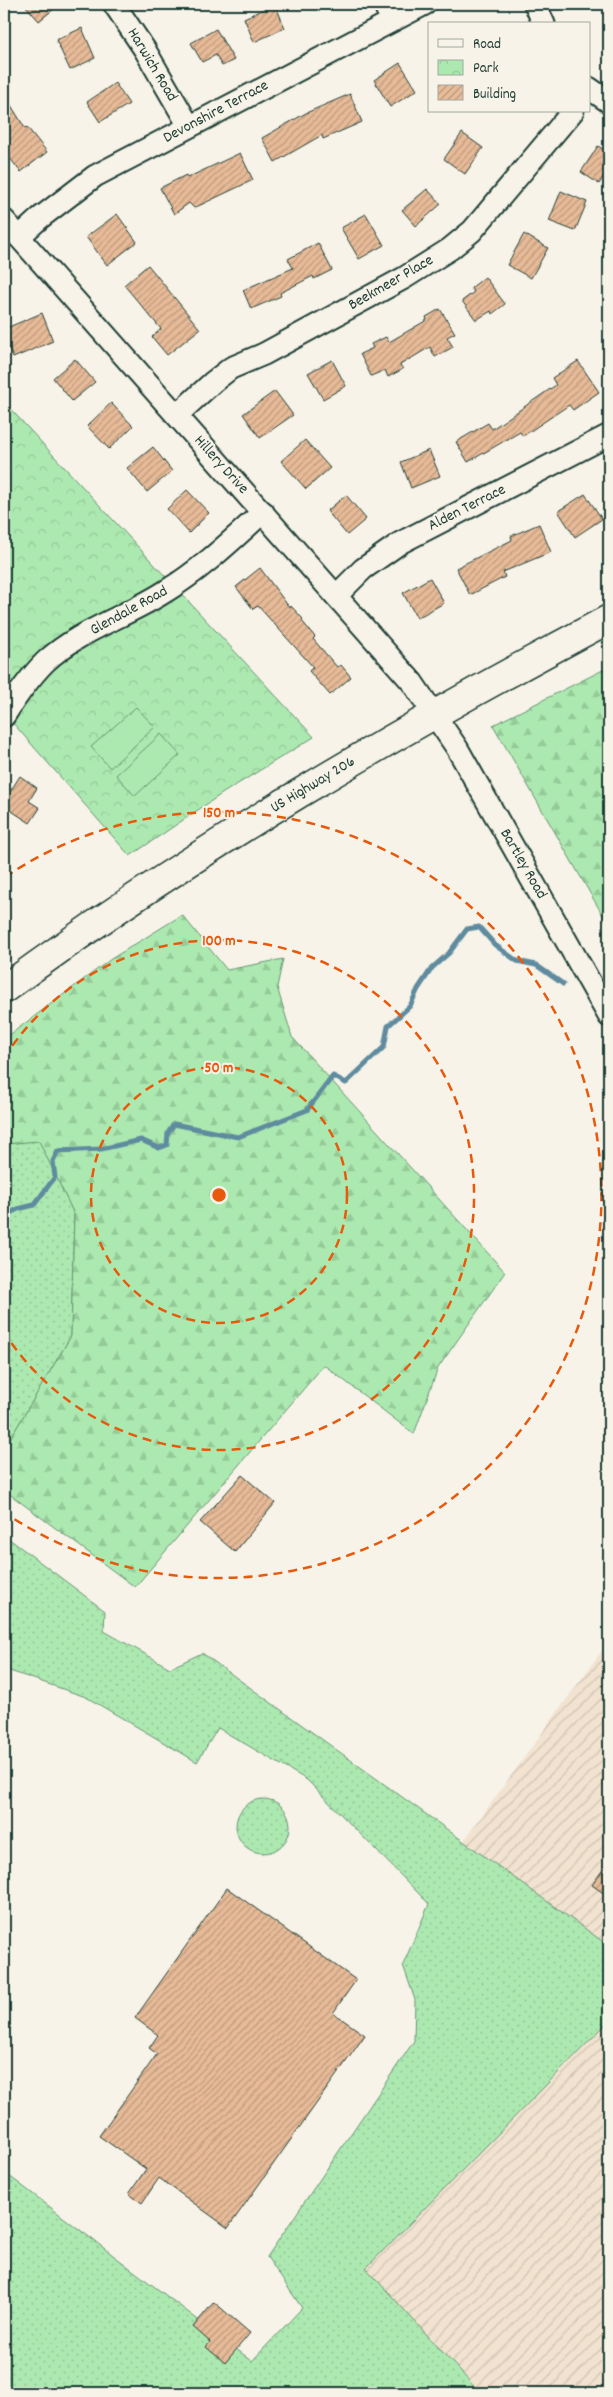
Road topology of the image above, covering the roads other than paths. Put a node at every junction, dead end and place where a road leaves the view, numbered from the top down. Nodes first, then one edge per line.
1 (114, 4) edge
2 (425, 4) edge
3 (535, 4) edge
4 (388, 12) edge
5 (543, 22) edge
6 (590, 90) edge
7 (609, 102) edge
8 (572, 112) edge
9 (189, 126) junction
10 (4, 220) edge
11 (19, 237) junction
12 (177, 415) junction
13 (609, 435) edge
14 (263, 512) junction
15 (336, 596) junction
16 (609, 619) edge
17 (434, 713) junction
18 (4, 716) edge
19 (4, 989) edge
20 (609, 1016) edge

1 - 9 street, Harwich Road
2 - 4 street, Devonshire Terrace
3 - 5 street
4 - 9 street, Devonshire Terrace
6 - 7 street
8 - 12 street, Beekmeer Place
9 - 11 street, Devonshire Terrace
10 - 11 street, Hillery Drive
11 - 12 street, Hillery Drive
12 - 14 street, Hillery Drive
13 - 15 street, Alden Terrace
14 - 15 street, Hillery Drive
14 - 18 street, Glendale Road
15 - 17 street, Hillery Drive
16 - 17 highway, US Highway 206
17 - 19 highway, US Highway 206
17 - 20 street, Bartley Road

